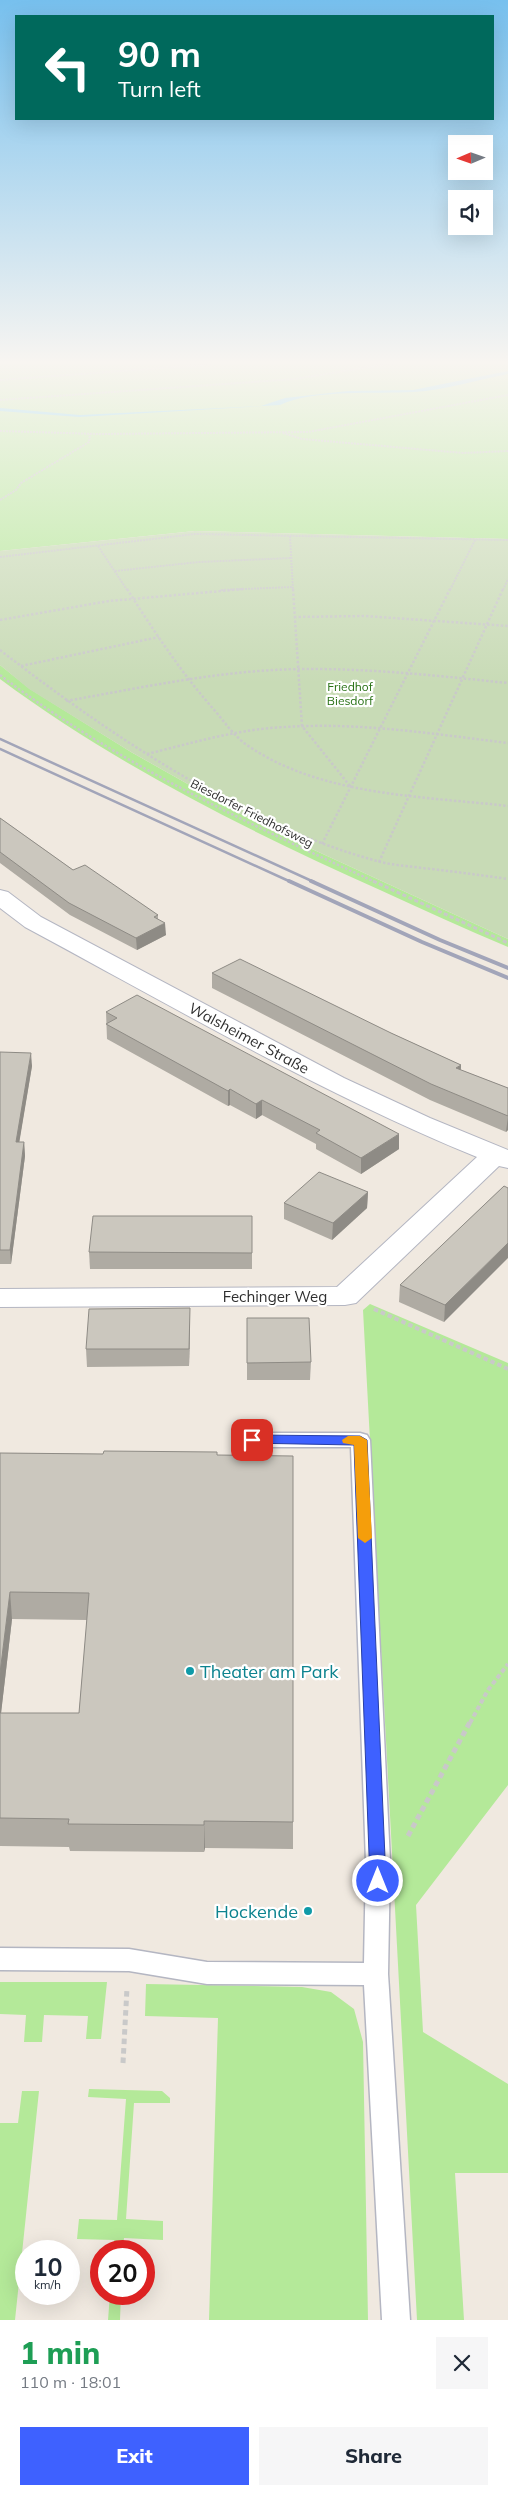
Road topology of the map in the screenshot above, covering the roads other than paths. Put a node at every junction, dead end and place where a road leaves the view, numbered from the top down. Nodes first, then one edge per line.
1 (4, 904) edge
2 (502, 1158) edge
3 (0, 1298) edge
4 (252, 1440) dead end
5 (0, 1959) edge
6 (376, 1974) junction
7 (396, 2320) edge

1 - 2 street, Walsheimer Straße
2 - 3 street, Fechinger Weg
4 - 6 lane
5 - 6 lane
6 - 7 lane

